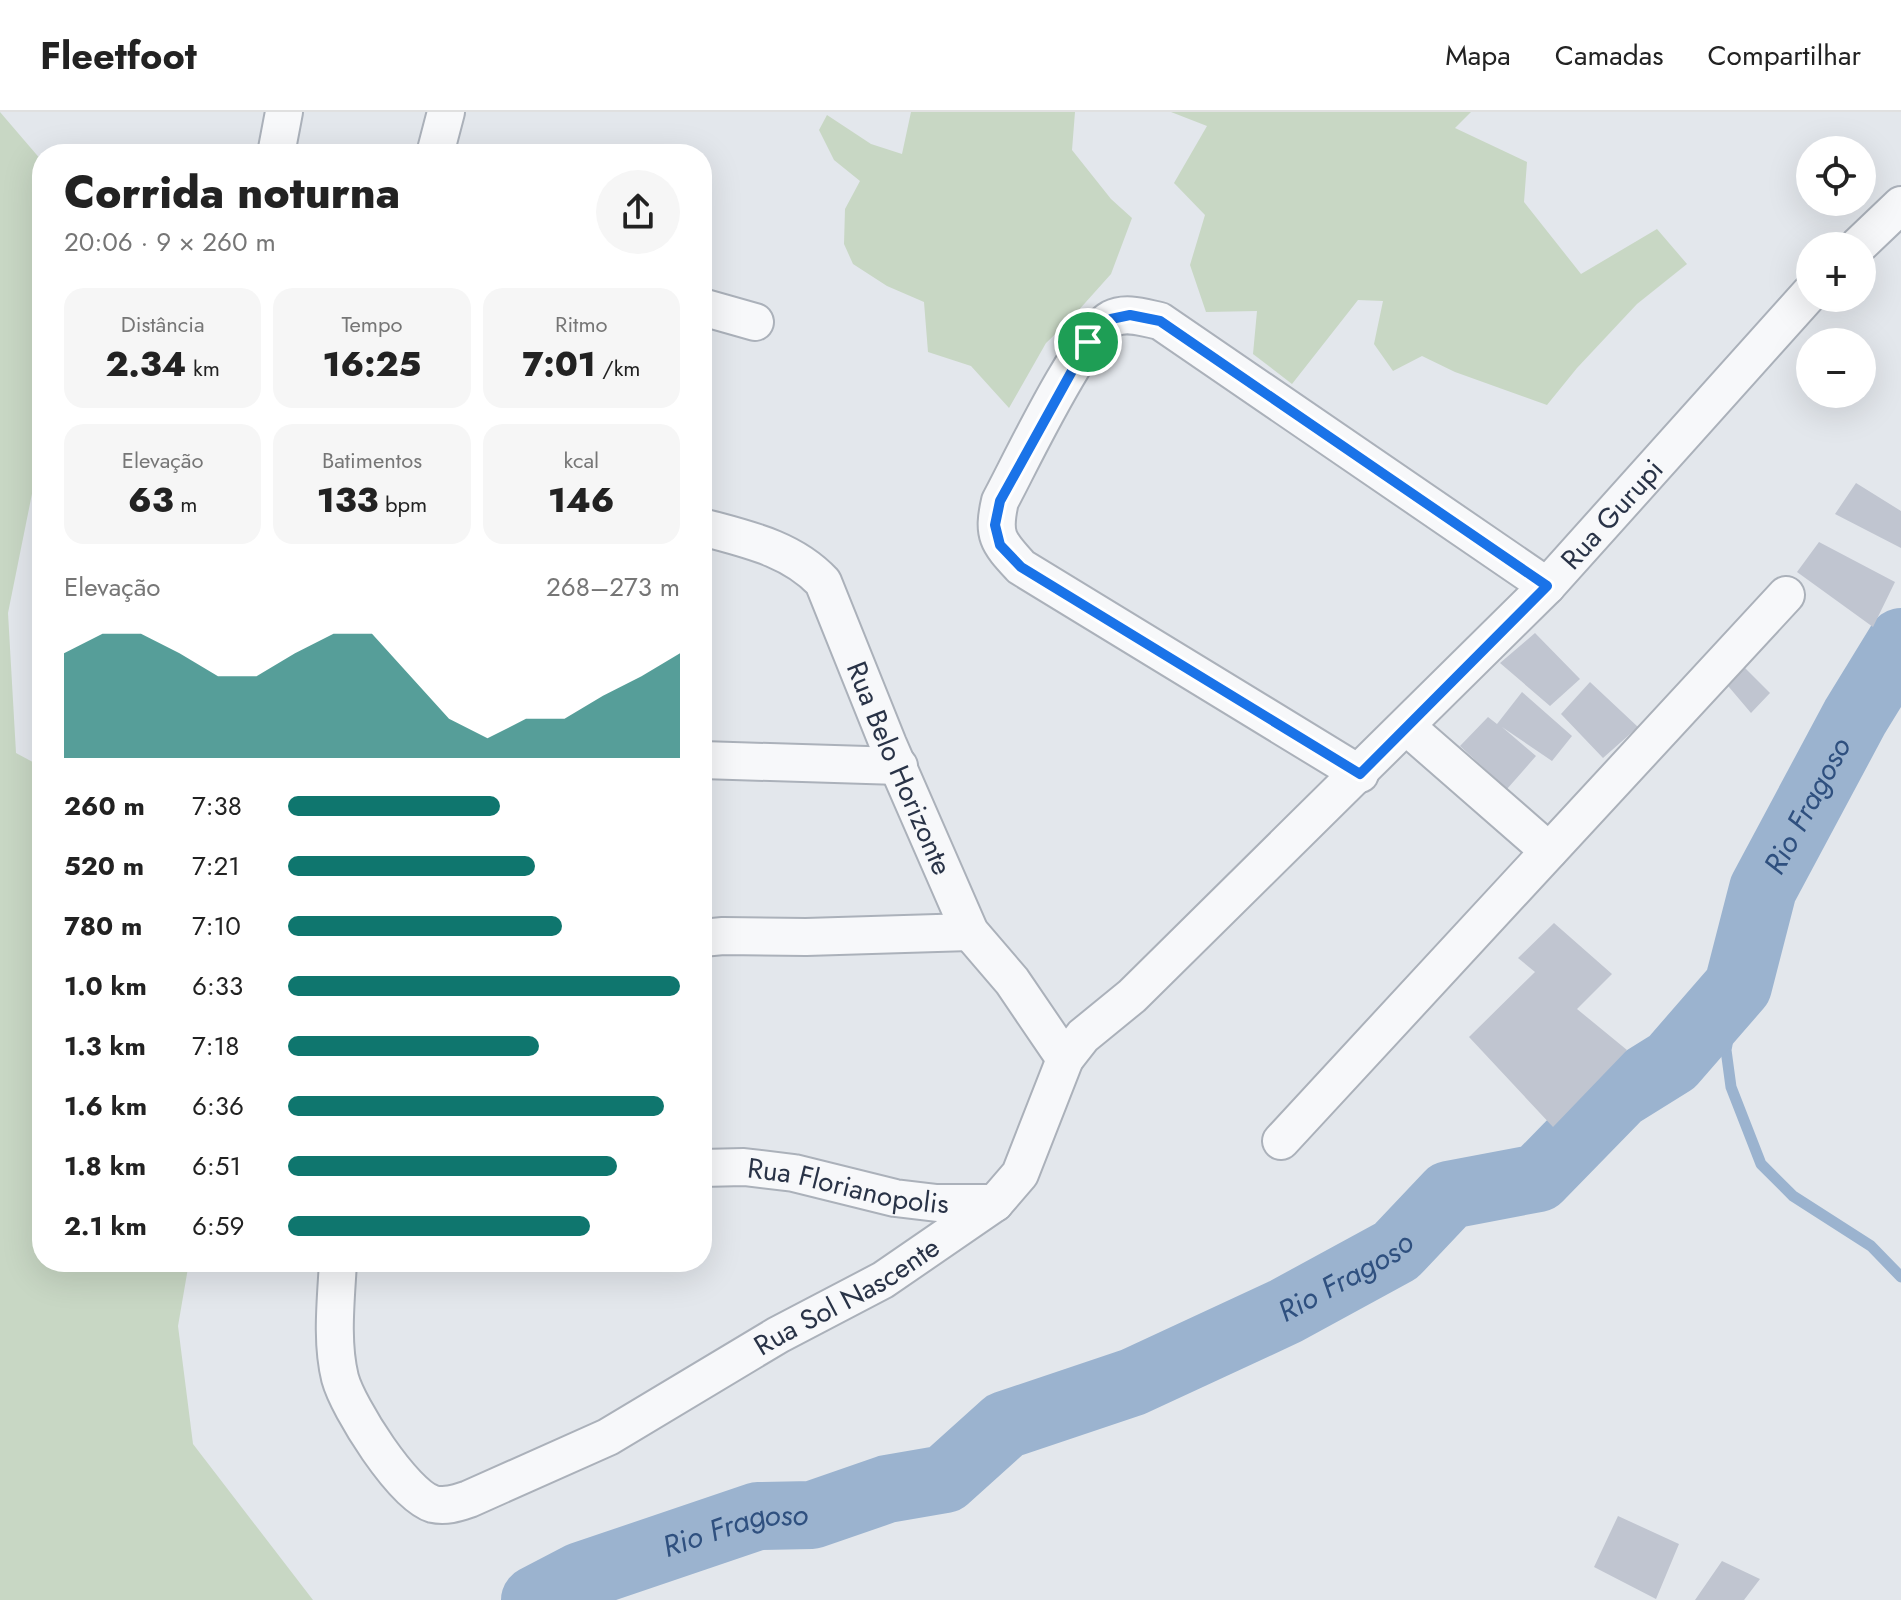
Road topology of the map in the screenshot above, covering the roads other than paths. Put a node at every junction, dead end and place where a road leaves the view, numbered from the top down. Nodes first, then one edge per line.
1 (284, 112) edge
2 (446, 112) edge
3 (278, 144) edge
4 (438, 144) edge
5 (1901, 205) edge
6 (1873, 232) edge
7 (1796, 309) edge
8 (712, 310) edge
9 (755, 322) dead end
10 (712, 530) edge
11 (1547, 586) junction
12 (1786, 595) dead end
13 (1407, 727) junction
14 (712, 760) edge
15 (899, 766) junction
16 (1360, 774) junction
17 (1549, 851) junction
18 (970, 932) junction
19 (712, 937) edge
20 (1132, 996) joint
21 (1065, 1059) junction
22 (1281, 1141) dead end
23 (712, 1168) edge
24 (995, 1203) junction
25 (338, 1272) edge

1 - 3 street
2 - 4 street
5 - 6 street
7 - 11 street, Rua Gurupi
8 - 9 street
10 - 15 street, Rua Belo Horizonte
11 - 13 street, Rua Gurupi
11 - 16 street
12 - 17 street
13 - 16 street, Rua Gurupi
13 - 17 street
14 - 15 street
15 - 18 street, Rua Belo Horizonte
16 - 20 street, Rua Gurupi
17 - 22 street
18 - 19 street
18 - 21 street, Rua Belo Horizonte
20 - 21 street, Rua Sol Nascente
21 - 24 street, Rua Sol Nascente
23 - 24 street, Rua Florianopolis
24 - 25 street, Rua Sol Nascente

